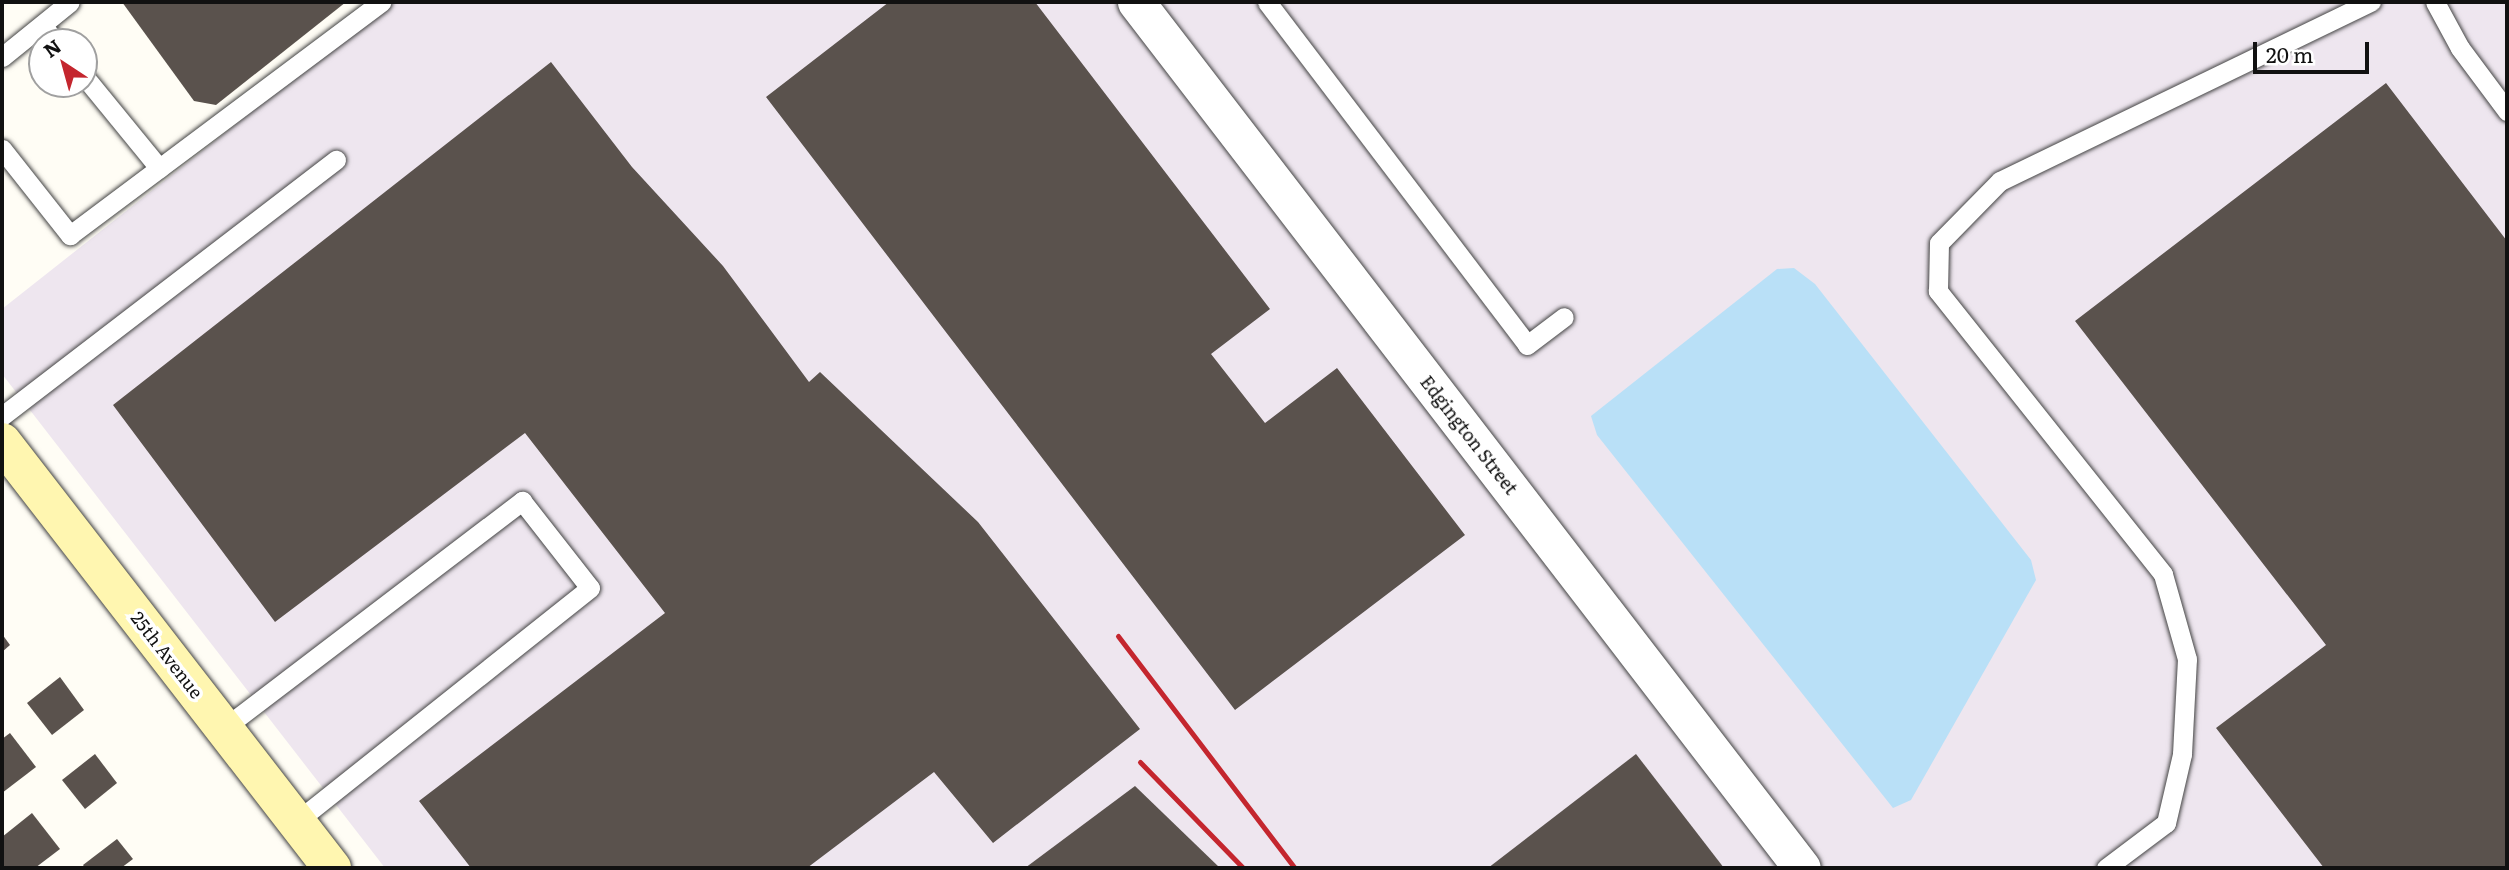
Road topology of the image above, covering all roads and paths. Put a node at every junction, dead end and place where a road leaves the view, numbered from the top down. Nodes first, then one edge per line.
1 (70, 2) edge
2 (381, 2) edge
3 (1136, 2) edge
4 (1267, 2) edge
5 (2371, 2) edge
6 (2435, 2) edge
7 (42, 24) junction
8 (45, 28) edge
9 (2, 57) edge
10 (98, 93) edge
11 (2507, 111) edge
12 (2, 149) edge
13 (336, 160) dead end
14 (159, 168) junction
15 (1564, 317) dead end
16 (2, 416) edge
17 (2, 442) edge
18 (224, 728) junction
19 (296, 822) junction
20 (332, 868) edge
21 (1802, 868) edge
22 (2106, 868) edge

1 - 7 lane
2 - 14 lane
3 - 21 street, Edgington Street
4 - 15 lane
5 - 22 lane
6 - 11 lane
7 - 8 lane
7 - 9 lane
10 - 14 lane
12 - 14 lane
13 - 16 lane
17 - 18 main road, 25th Avenue
18 - 19 main road, 25th Avenue
18 - 19 lane
19 - 20 main road, 25th Avenue

